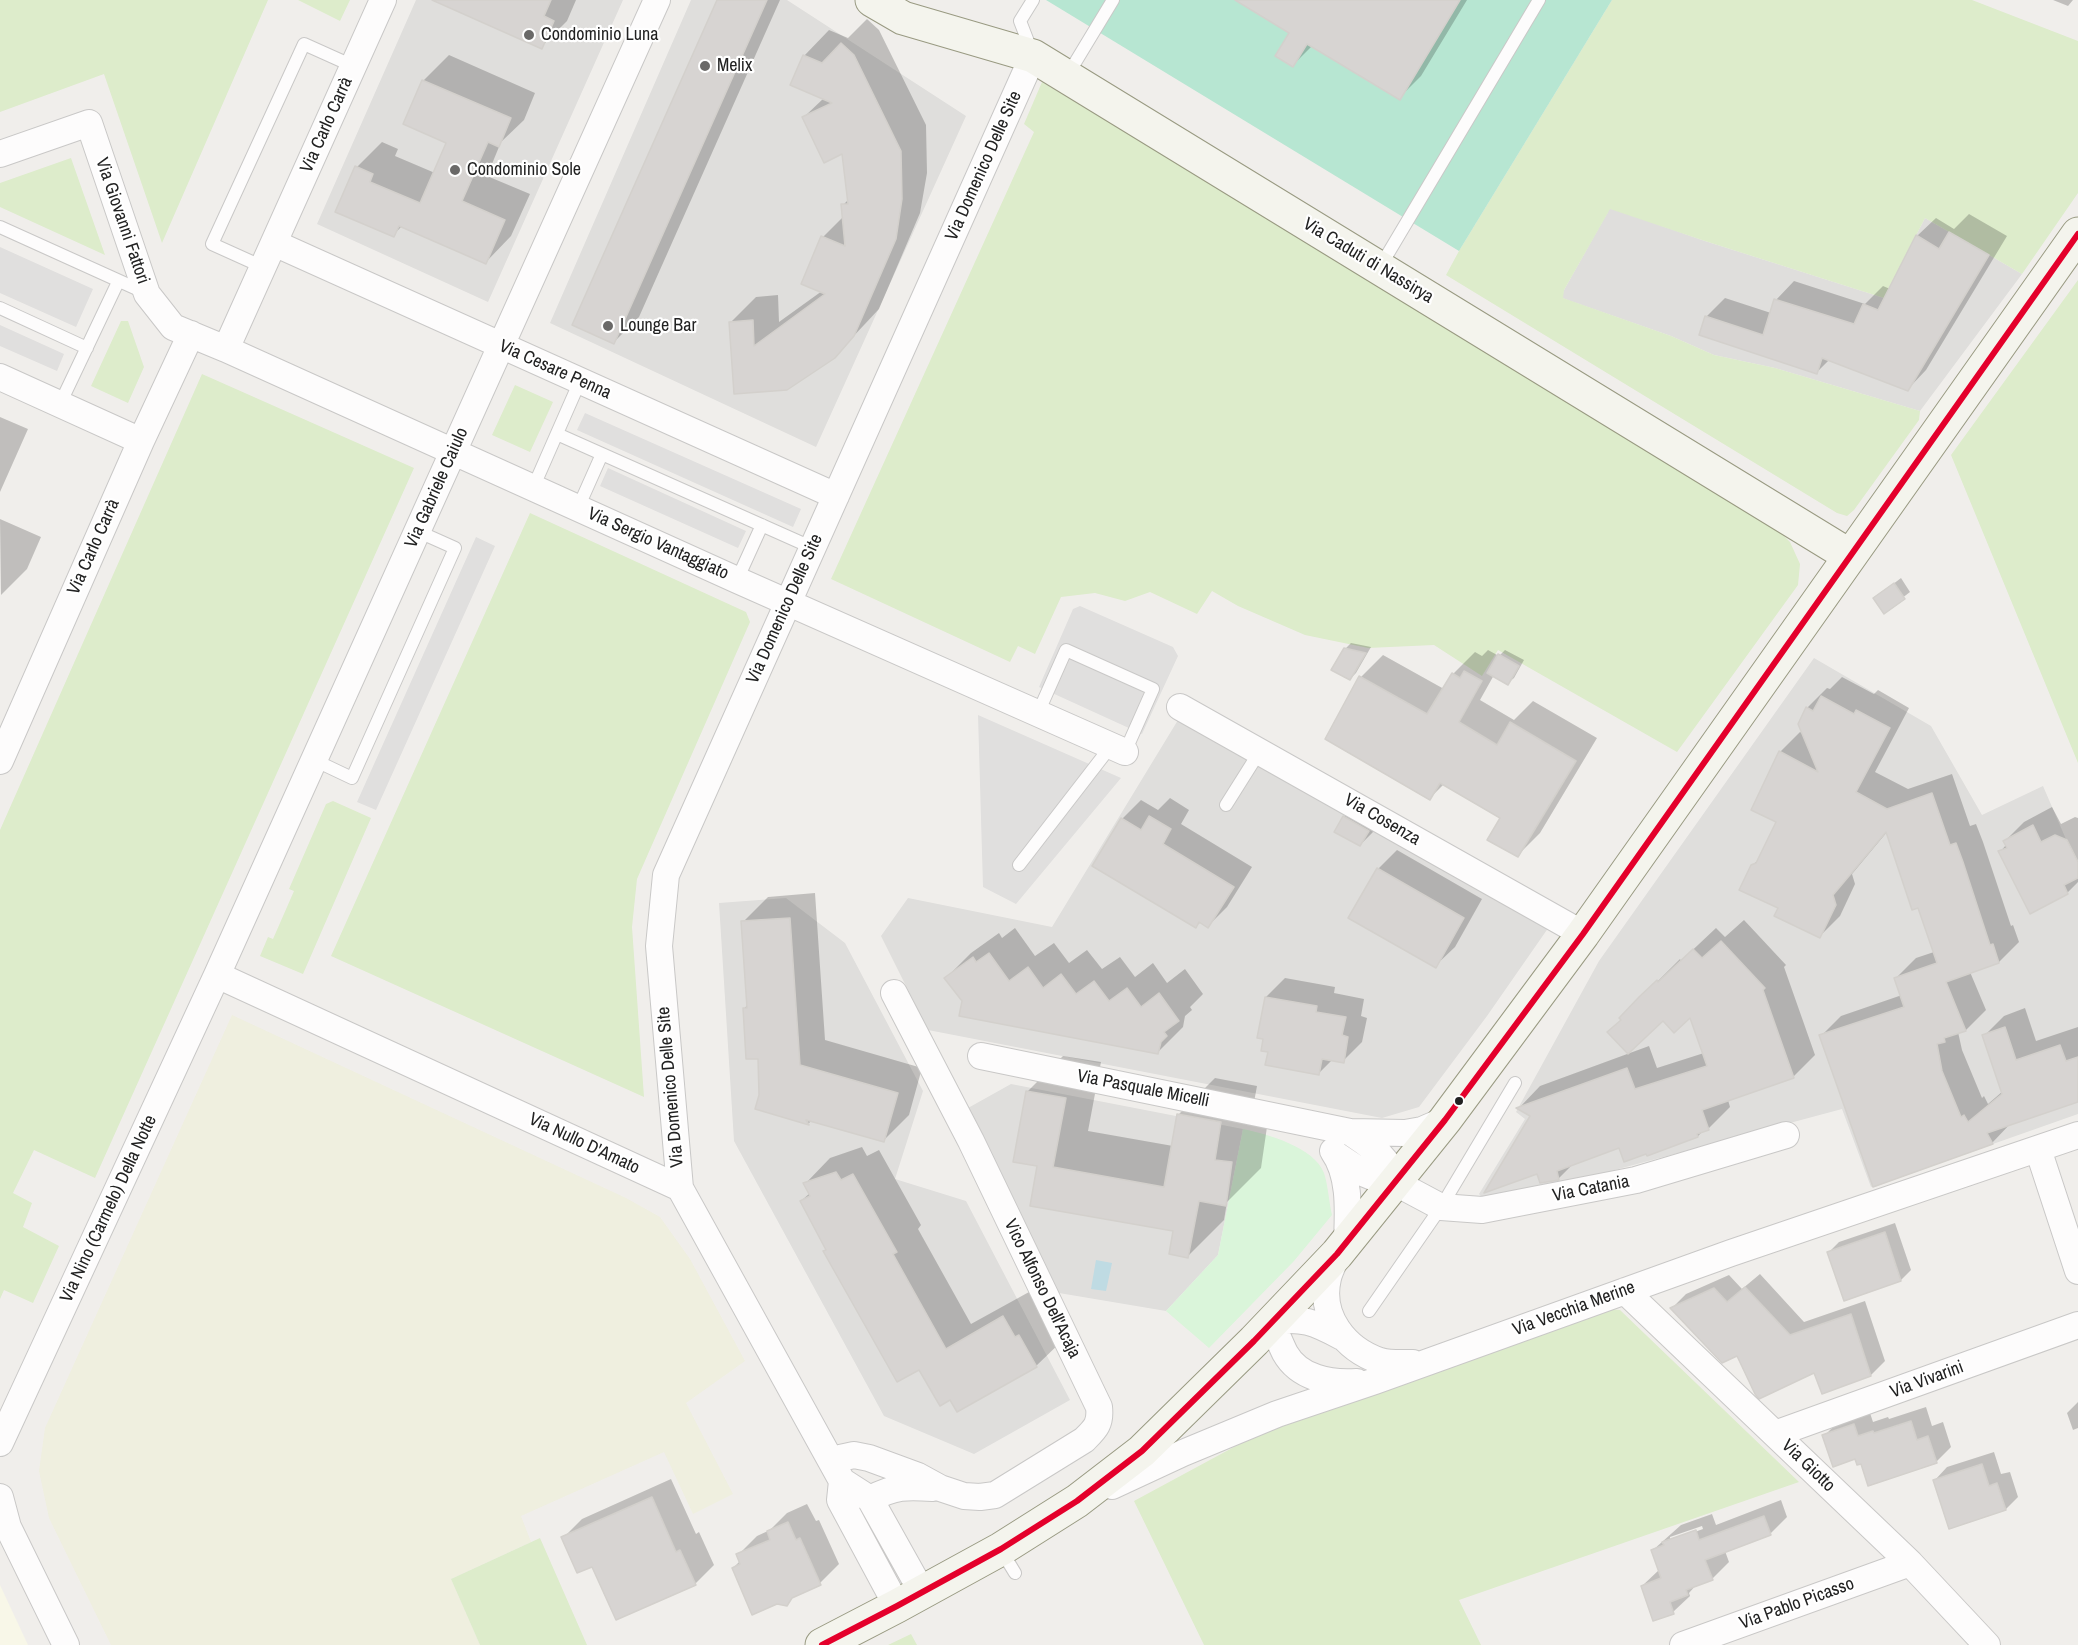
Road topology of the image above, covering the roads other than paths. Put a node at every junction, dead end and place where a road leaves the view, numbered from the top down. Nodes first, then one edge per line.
1 (383, 0) edge
2 (657, 0) edge
3 (872, 0) edge
4 (1033, 0) edge
5 (1113, 0) edge
6 (1539, 0) edge
7 (1033, 56) junction
8 (353, 66) junction
9 (1066, 77) junction
10 (0, 154) edge
11 (0, 227) edge
12 (2078, 234) edge
13 (274, 243) junction
14 (263, 267) junction
15 (1380, 268) junction
16 (118, 282) junction
17 (147, 294) junction
18 (0, 308) edge
19 (191, 334) junction
20 (501, 345) junction
21 (87, 348) junction
22 (226, 349) junction
23 (0, 377) edge
24 (580, 381) junction
25 (60, 404) junction
26 (557, 434) junction
27 (141, 441) junction
28 (453, 452) junction
29 (602, 454) junction
30 (533, 488) junction
31 (836, 496) junction
32 (578, 508) junction
33 (762, 525) junction
34 (417, 531) junction
35 (813, 548) junction
36 (1850, 556) junction
37 (737, 580) junction
38 (788, 603) junction
39 (1180, 707) dead end
40 (1038, 713) junction
41 (1118, 749) junction
42 (1260, 751) junction
43 (314, 760) junction
44 (0, 761) edge
45 (1226, 805) dead end
46 (1019, 865) dead end
47 (1583, 934) junction
48 (217, 975) junction
49 (894, 993) dead end
50 (981, 1056) dead end
51 (1515, 1083) dead end
52 (1445, 1120) junction
53 (1305, 1123) junction
54 (1350, 1132) junction
55 (1786, 1135) dead end
56 (2078, 1135) edge
57 (2038, 1149) junction
58 (1335, 1154) junction
59 (1396, 1183) junction
60 (680, 1188) junction
61 (1441, 1207) junction
62 (1342, 1248) junction
63 (2078, 1271) edge
64 (1625, 1291) junction
65 (1369, 1311) dead end
66 (1271, 1322) junction
67 (2078, 1325) edge
68 (1342, 1337) junction
69 (1425, 1363) junction
70 (1375, 1381) junction
71 (1775, 1434) junction
72 (0, 1443) edge
73 (837, 1470) junction
74 (940, 1488) junction
75 (0, 1497) edge
76 (870, 1499) junction
77 (1077, 1502) junction
78 (4, 1528) edge
79 (1910, 1563) junction
80 (909, 1599) junction
81 (66, 1645) edge
82 (822, 1645) edge
83 (1683, 1645) edge
84 (1987, 1645) edge

1 - 8 street, Via Carlo Carrà
2 - 20 street, Via Gabriele Caiulo
3 - 7 main road, Via Caduti di Nassirya
4 - 7 lane
5 - 9 lane
6 - 15 lane
7 - 9 main road, Via Caduti di Nassirya
7 - 31 street, Via Domenico Delle Site
8 - 13 street, Via Carlo Carrà
8 - 14 lane
9 - 15 main road, Via Caduti di Nassirya
10 - 17 street, Via Giovanni Fattori
11 - 16 lane
12 - 36 main road
13 - 14 street, Via Carlo Carrà
13 - 20 street, Via Cesare Penna
14 - 22 street, Via Carlo Carrà
15 - 36 main road, Via Caduti di Nassirya
16 - 17 lane
16 - 21 lane
17 - 19 street, Via Giovanni Fattori
18 - 21 lane
19 - 22 street, Via Sergio Vantaggiato
19 - 27 street, Via Carlo Carrà
20 - 24 street, Via Cesare Penna
20 - 28 street, Via Gabriele Caiulo
21 - 25 lane
22 - 28 street, Via Sergio Vantaggiato
23 - 25 street
24 - 26 lane
24 - 31 street, Via Cesare Penna
25 - 27 street
26 - 29 lane
26 - 30 lane
27 - 44 street, Via Carlo Carrà
28 - 30 street, Via Sergio Vantaggiato
28 - 34 street, Via Gabriele Caiulo
29 - 32 lane
29 - 33 lane
30 - 32 street, Via Sergio Vantaggiato
31 - 35 street, Via Domenico Delle Site
32 - 37 street, Via Sergio Vantaggiato
33 - 35 lane
33 - 37 lane
34 - 43 street, Via Gabriele Caiulo
34 - 43 lane
35 - 38 street, Via Domenico Delle Site
36 - 47 main road
37 - 38 street, Via Sergio Vantaggiato
38 - 40 street, Via Sergio Vantaggiato
38 - 60 street, Via Domenico Delle Site
39 - 42 street, Via Cosenza
40 - 41 street, Via Sergio Vantaggiato
40 - 41 lane
41 - 46 lane
42 - 45 lane
42 - 47 street, Via Cosenza
43 - 48 street, Via Gabriele Caiulo
47 - 52 main road
48 - 60 street, Via Nullo D'Amato
48 - 72 street, Via Nino (Carmelo) Della Notte
49 - 74 street, Vico Alfonso Dell'Acaja
50 - 53 street, Via Pasquale Micelli
51 - 61 lane
52 - 54 street, Via Pasquale Micelli
52 - 59 main road
53 - 54 street, Via Pasquale Micelli
53 - 58 street
54 - 59 street, Via Pasquale Micelli
55 - 61 street, Via Catania
56 - 57 street, Via Vecchia Merine
57 - 63 street
57 - 64 street, Via Vecchia Merine
58 - 59 street
58 - 62 street
59 - 61 street, Via Catania
59 - 62 main road
60 - 73 street
61 - 65 lane
62 - 66 main road
62 - 68 street
64 - 69 street, Via Vecchia Merine
64 - 71 street, Via Giotto
66 - 68 street
66 - 70 street
66 - 77 main road
67 - 71 street, Via Vivarini
68 - 69 street
69 - 70 street, Via Vecchia Merine
70 - 77 street, Via Vecchia Merine
71 - 79 street, Via Giotto
73 - 74 street, Vico Alfonso Dell'Acaja
73 - 76 street
73 - 80 street
74 - 76 street, Vico Alfonso Dell'Acaja
75 - 78 street
76 - 80 street
77 - 80 main road
78 - 81 street
79 - 83 street, Via Pablo Picasso
79 - 84 street, Via Giotto
80 - 82 main road

